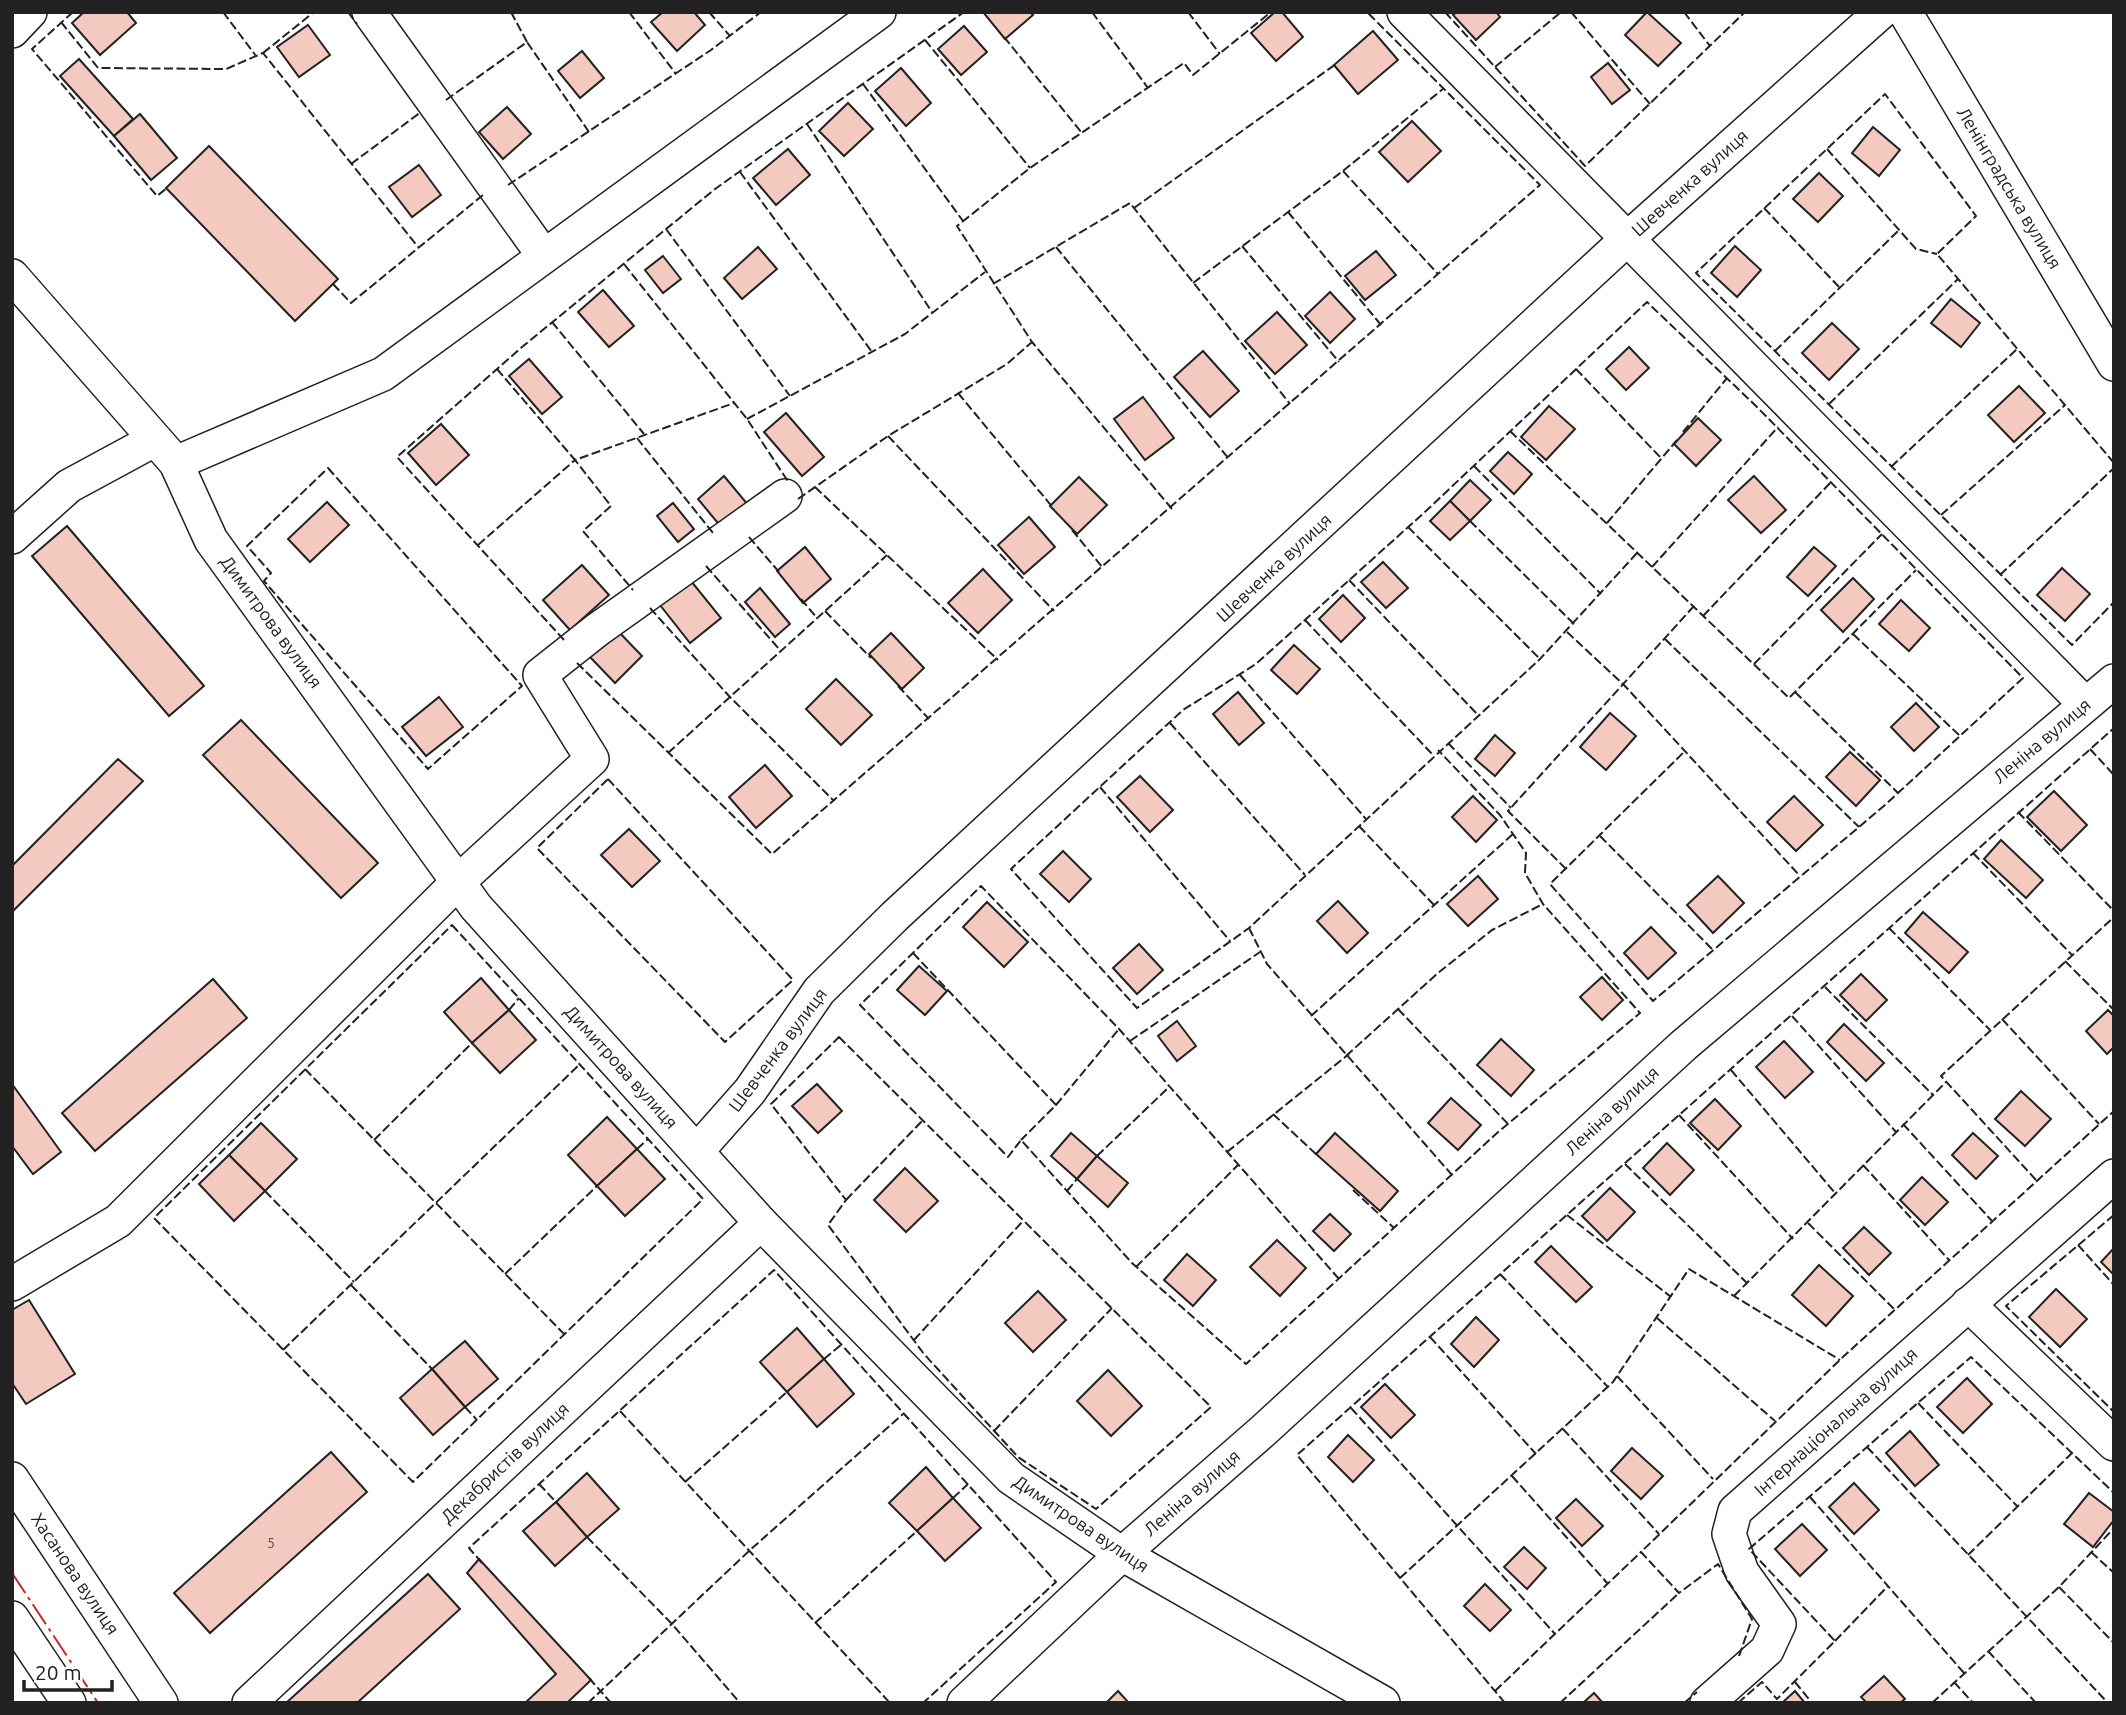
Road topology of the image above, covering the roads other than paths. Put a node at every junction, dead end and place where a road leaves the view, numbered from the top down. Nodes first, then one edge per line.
1 (30, 12) edge
2 (369, 12) edge
3 (879, 12) edge
4 (1404, 12) edge
5 (1881, 12) edge
6 (1905, 12) edge
7 (12, 31) edge
8 (1626, 240) junction
9 (544, 256) junction
10 (12, 276) edge
11 (2114, 364) edge
12 (165, 451) junction
13 (785, 496) dead end
14 (12, 537) edge
15 (2114, 681) edge
16 (2085, 704) junction
17 (459, 881) junction
18 (697, 1151) junction
19 (2114, 1176) edge
20 (761, 1223) junction
21 (12, 1284) edge
22 (1968, 1304) junction
23 (2114, 1444) edge
24 (12, 1479) edge
25 (1122, 1554) junction
26 (12, 1618) edge
27 (69, 1703) edge
28 (161, 1703) edge
29 (249, 1703) edge
30 (964, 1703) edge
31 (1383, 1703) edge
32 (1707, 1703) edge

1 - 7 street
2 - 9 street
3 - 9 street
4 - 8 street
5 - 8 street, Шевченка вулиця
6 - 11 street, Ленінградська вулиця
8 - 16 street
8 - 18 street, Шевченка вулиця
9 - 12 street
10 - 12 street, Димитрова вулиця
12 - 14 street
12 - 17 street, Димитрова вулиця
13 - 17 street
15 - 16 street, Леніна вулиця
16 - 25 street, Леніна вулиця
17 - 18 street, Димитрова вулиця
17 - 21 street
18 - 20 street, Димитрова вулиця
19 - 22 street, Інтернаціональна вулиця
20 - 25 street, Димитрова вулиця
20 - 29 street, Декабристів вулиця
22 - 23 street
22 - 32 street, Інтернаціональна вулиця
24 - 28 street, Хасанова вулиця
25 - 30 street, Леніна вулиця
25 - 31 street, Димитрова вулиця
26 - 27 street

